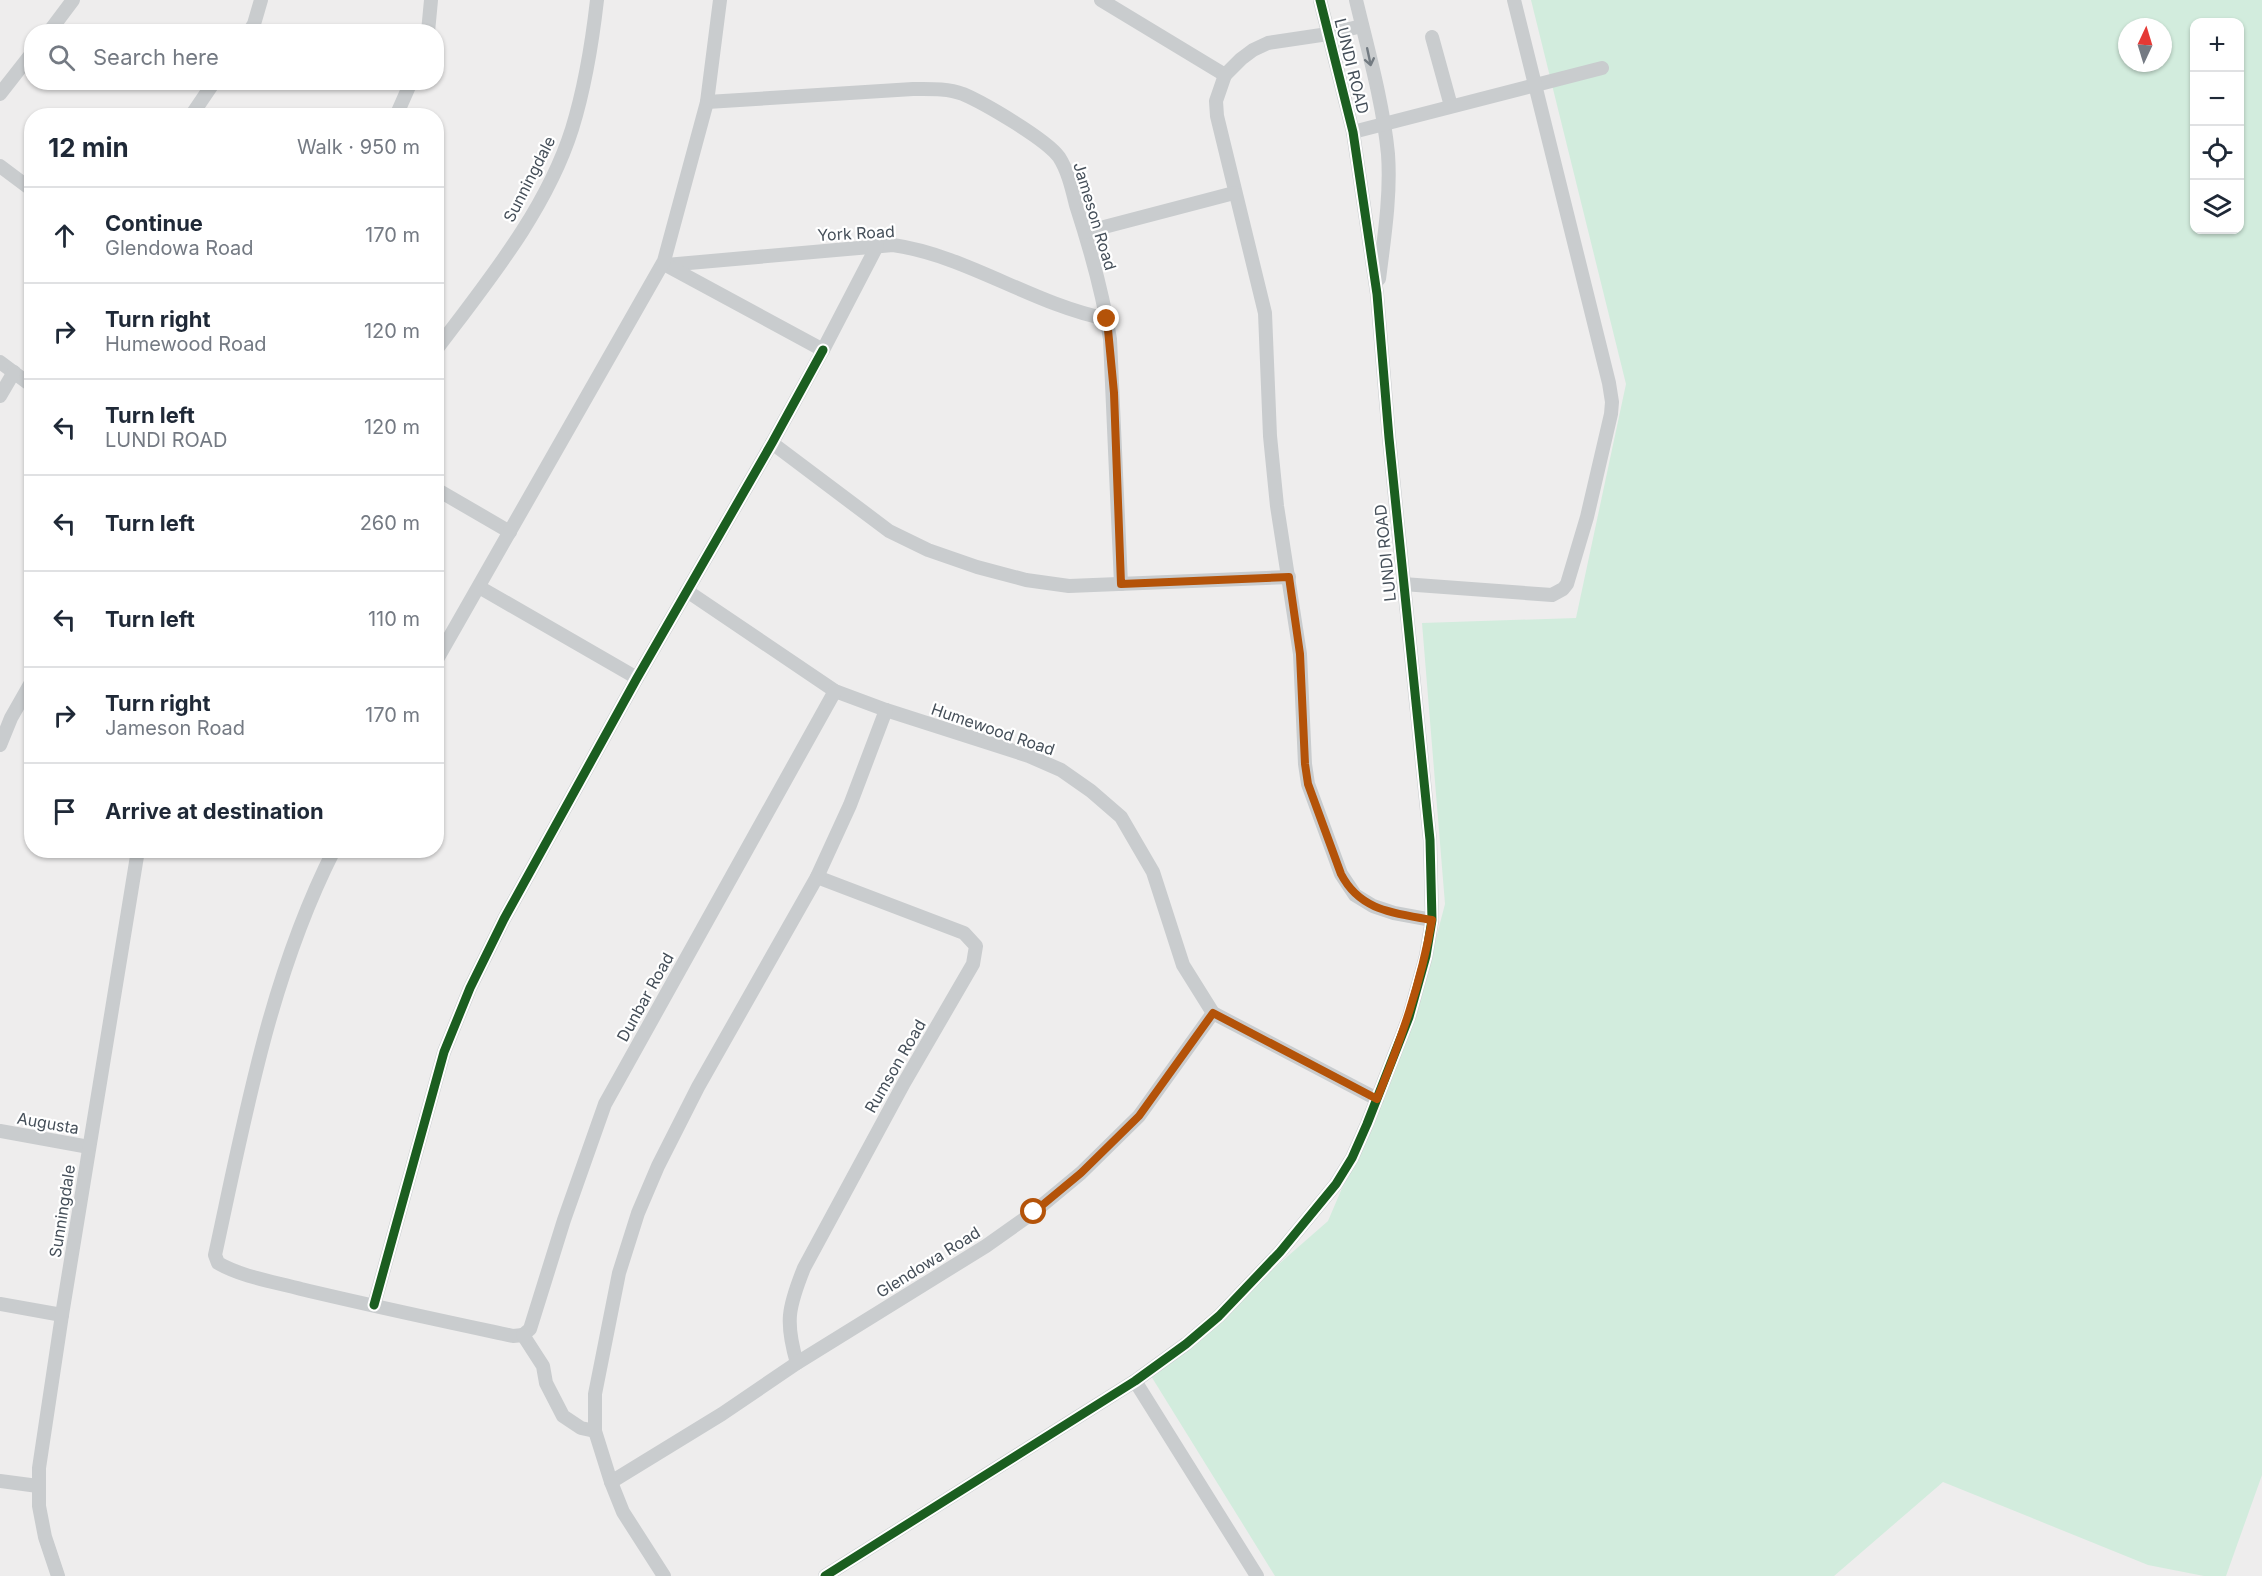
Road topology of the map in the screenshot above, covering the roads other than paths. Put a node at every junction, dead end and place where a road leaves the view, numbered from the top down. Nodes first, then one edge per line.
1 (73, 0) edge
2 (261, 0) edge
3 (431, 0) edge
4 (597, 0) edge
5 (720, 0) edge
6 (1101, 0) edge
7 (1320, 0) edge
8 (1356, 0) edge
9 (1514, 0) edge
10 (54, 24) edge
11 (254, 24) edge
12 (429, 24) edge
13 (1362, 26) junction
14 (1328, 34) junction
15 (1432, 37) dead end
16 (24, 63) edge
17 (1602, 68) dead end
18 (1225, 75) junction
19 (1535, 86) junction
20 (209, 90) edge
21 (407, 90) edge
22 (0, 94) edge
23 (707, 102) junction
24 (1451, 106) junction
25 (196, 108) edge
26 (400, 108) edge
27 (1384, 124) junction
28 (1353, 132) junction
29 (0, 166) edge
30 (24, 184) edge
31 (1234, 193) junction
32 (1085, 232) junction
33 (877, 246) junction
34 (665, 263) junction
35 (1377, 294) junction
36 (1107, 319) junction
37 (444, 339) edge
38 (823, 350) junction
39 (0, 362) edge
40 (14, 372) junction
41 (24, 380) edge
42 (0, 396) edge
43 (772, 443) junction
44 (444, 494) edge
45 (510, 532) junction
46 (1289, 577) junction
47 (1121, 584) junction
48 (1403, 584) junction
49 (479, 587) junction
50 (687, 591) junction
51 (444, 646) edge
52 (637, 678) junction
53 (835, 691) junction
54 (24, 695) edge
55 (886, 710) junction
56 (0, 745) edge
57 (137, 858) edge
58 (330, 858) edge
59 (818, 877) junction
60 (1432, 920) junction
61 (1213, 1013) junction
62 (1377, 1099) junction
63 (0, 1131) edge
64 (89, 1148) junction
65 (0, 1304) edge
66 (374, 1305) junction
67 (62, 1315) junction
68 (523, 1335) junction
69 (797, 1363) junction
70 (1135, 1381) junction
71 (595, 1431) junction
72 (0, 1480) edge
73 (611, 1482) junction
74 (38, 1486) junction
75 (58, 1576) edge
76 (664, 1576) edge
77 (825, 1576) edge
78 (1257, 1576) edge

1 - 10 street
2 - 11 street
3 - 12 street
4 - 37 street, Sunningdale
5 - 23 street
6 - 18 street
7 - 14 street, LUNDI ROAD
8 - 13 street, LUNDI ROAD
9 - 19 street
13 - 14 street
13 -> 27 street, LUNDI ROAD
14 - 18 street
14 - 28 street, LUNDI ROAD
15 - 24 street
16 - 22 street
17 - 19 street
18 - 31 street
19 - 24 street
19 - 48 street
20 - 25 street
21 - 26 street
23 - 32 street, Jameson Road
23 - 34 street
24 - 27 street
27 - 28 street
27 - 35 street, LUNDI ROAD
28 - 35 street, LUNDI ROAD
29 - 30 street
31 - 32 street
31 - 46 street
32 - 36 street, Jameson Road
33 - 34 street, York Road
33 - 36 street, York Road
33 - 38 street
34 - 38 street
34 - 45 street
35 - 48 street, LUNDI ROAD
36 - 47 street, Jameson Road
38 - 43 street
39 - 40 street
40 - 41 street
40 - 42 street
43 - 47 street
43 - 50 street
44 - 45 street
45 - 49 street
46 - 47 street
46 - 60 street
48 - 60 street, LUNDI ROAD
49 - 51 street
49 - 52 street
50 - 52 street
50 - 53 street, Humewood Road
52 - 66 street
53 - 55 street, Humewood Road
53 - 68 street, Dunbar Road
54 - 56 street
55 - 59 street
55 - 61 street, Humewood Road
57 - 64 street, Sunningdale
58 - 66 street
59 - 69 street, Rumson Road
59 - 71 street
60 - 62 street, LUNDI ROAD
61 - 62 street
61 - 69 street, Glendowa Road
62 - 70 street, LUNDI ROAD
63 - 64 street, Augusta
64 - 67 street, Sunningdale
65 - 67 street
66 - 68 street
67 - 74 street, Sunningdale
68 - 71 street
69 - 73 street, Glendowa Road
70 - 77 street, LUNDI ROAD
70 - 78 street
71 - 73 street
72 - 74 street
73 - 76 street
74 - 75 street, Sunningdale

